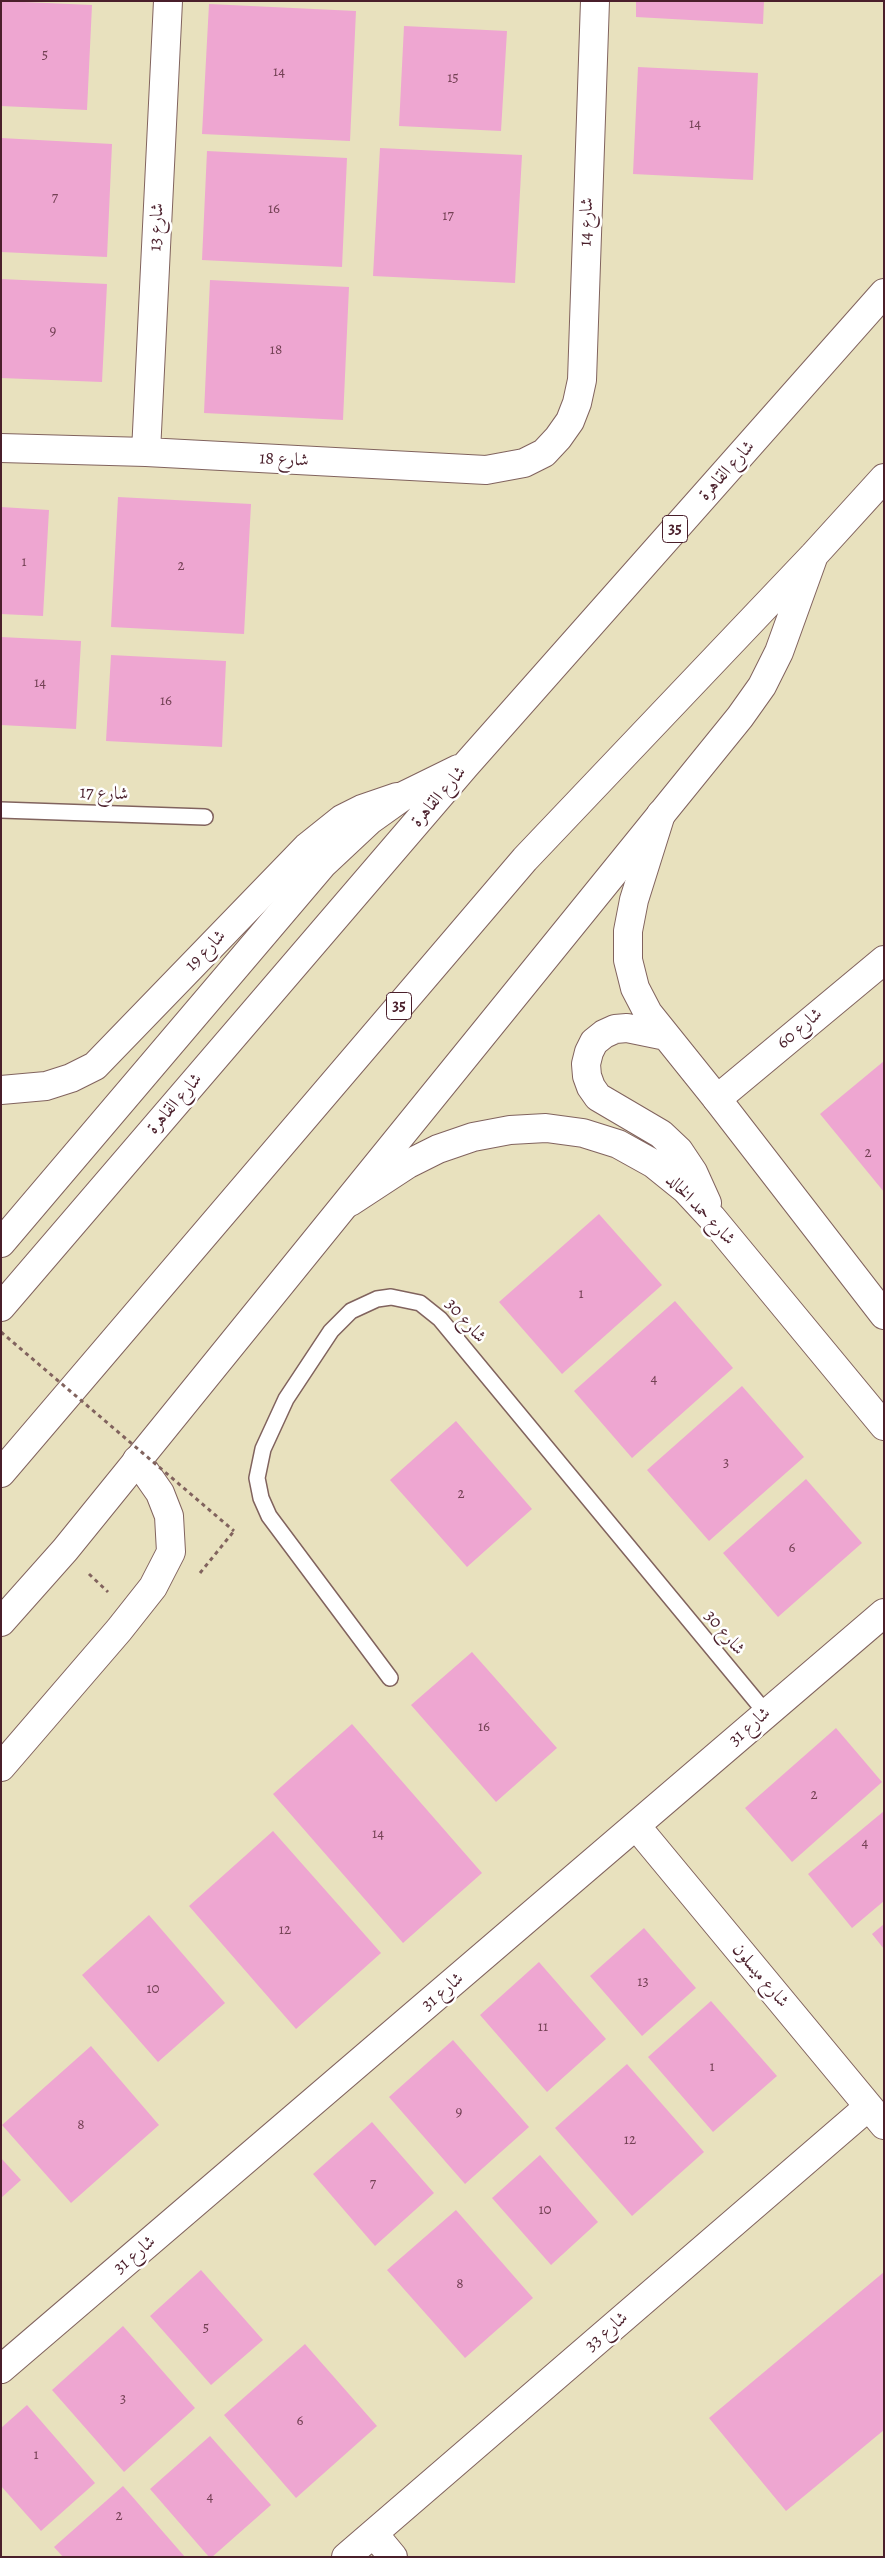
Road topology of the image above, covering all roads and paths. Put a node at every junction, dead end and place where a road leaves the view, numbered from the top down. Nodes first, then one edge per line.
1 (168, 1) edge
2 (595, 1) edge
3 (884, 293) edge
4 (558, 438) joint
5 (1, 448) edge
6 (146, 452) junction
7 (884, 478) edge
8 (814, 555) junction
9 (466, 765) junction
10 (405, 795) junction
11 (1, 810) edge
12 (662, 811) junction
13 (205, 817) dead end
14 (884, 960) edge
15 (666, 1036) junction
16 (1, 1090) edge
17 (717, 1099) junction
18 (342, 1207) junction
19 (712, 1218) junction
20 (1, 1244) edge
21 (1, 1307) edge
22 (884, 1315) edge
23 (1, 1332) edge
24 (884, 1426) edge
25 (137, 1460) junction
26 (1, 1473) edge
27 (234, 1531) dead end
28 (884, 1613) edge
29 (1, 1622) edge
30 (390, 1678) dead end
31 (766, 1713) junction
32 (1, 1767) edge
33 (636, 1827) junction
34 (876, 2116) edge
35 (1, 2369) edge
36 (374, 2534) junction
37 (346, 2557) edge
38 (393, 2557) edge

1 - 6 street, شارع 13
2 - 4 street, شارع 14
3 - 9 street, شارع القاهرة / 35
4 - 6 street, شارع 18
5 - 6 street, شارع 18
7 - 8 street, 35
8 - 12 street
8 - 26 street, 35
9 - 10 street
9 - 21 street, شارع القاهرة / 35
10 - 16 street, شارع 19
10 - 20 street
11 - 13 lane, شارع 17
12 - 15 street
12 - 18 street
14 - 17 street, شارع 60
15 - 17 street
15 - 19 street
17 - 22 street
18 - 19 street, شارع حمد الخالد
18 - 25 street
19 - 24 street, شارع حمد الخالد
23 - 27 path, bridge
25 - 29 street
25 - 32 street
28 - 31 street, شارع 31
30 - 31 lane, شارع 30
31 - 33 street, شارع 31
33 - 34 street, شارع ميسلون
33 - 35 street, شارع 31
34 - 36 street, شارع 33
36 - 37 street, شارع 33
36 - 38 street

